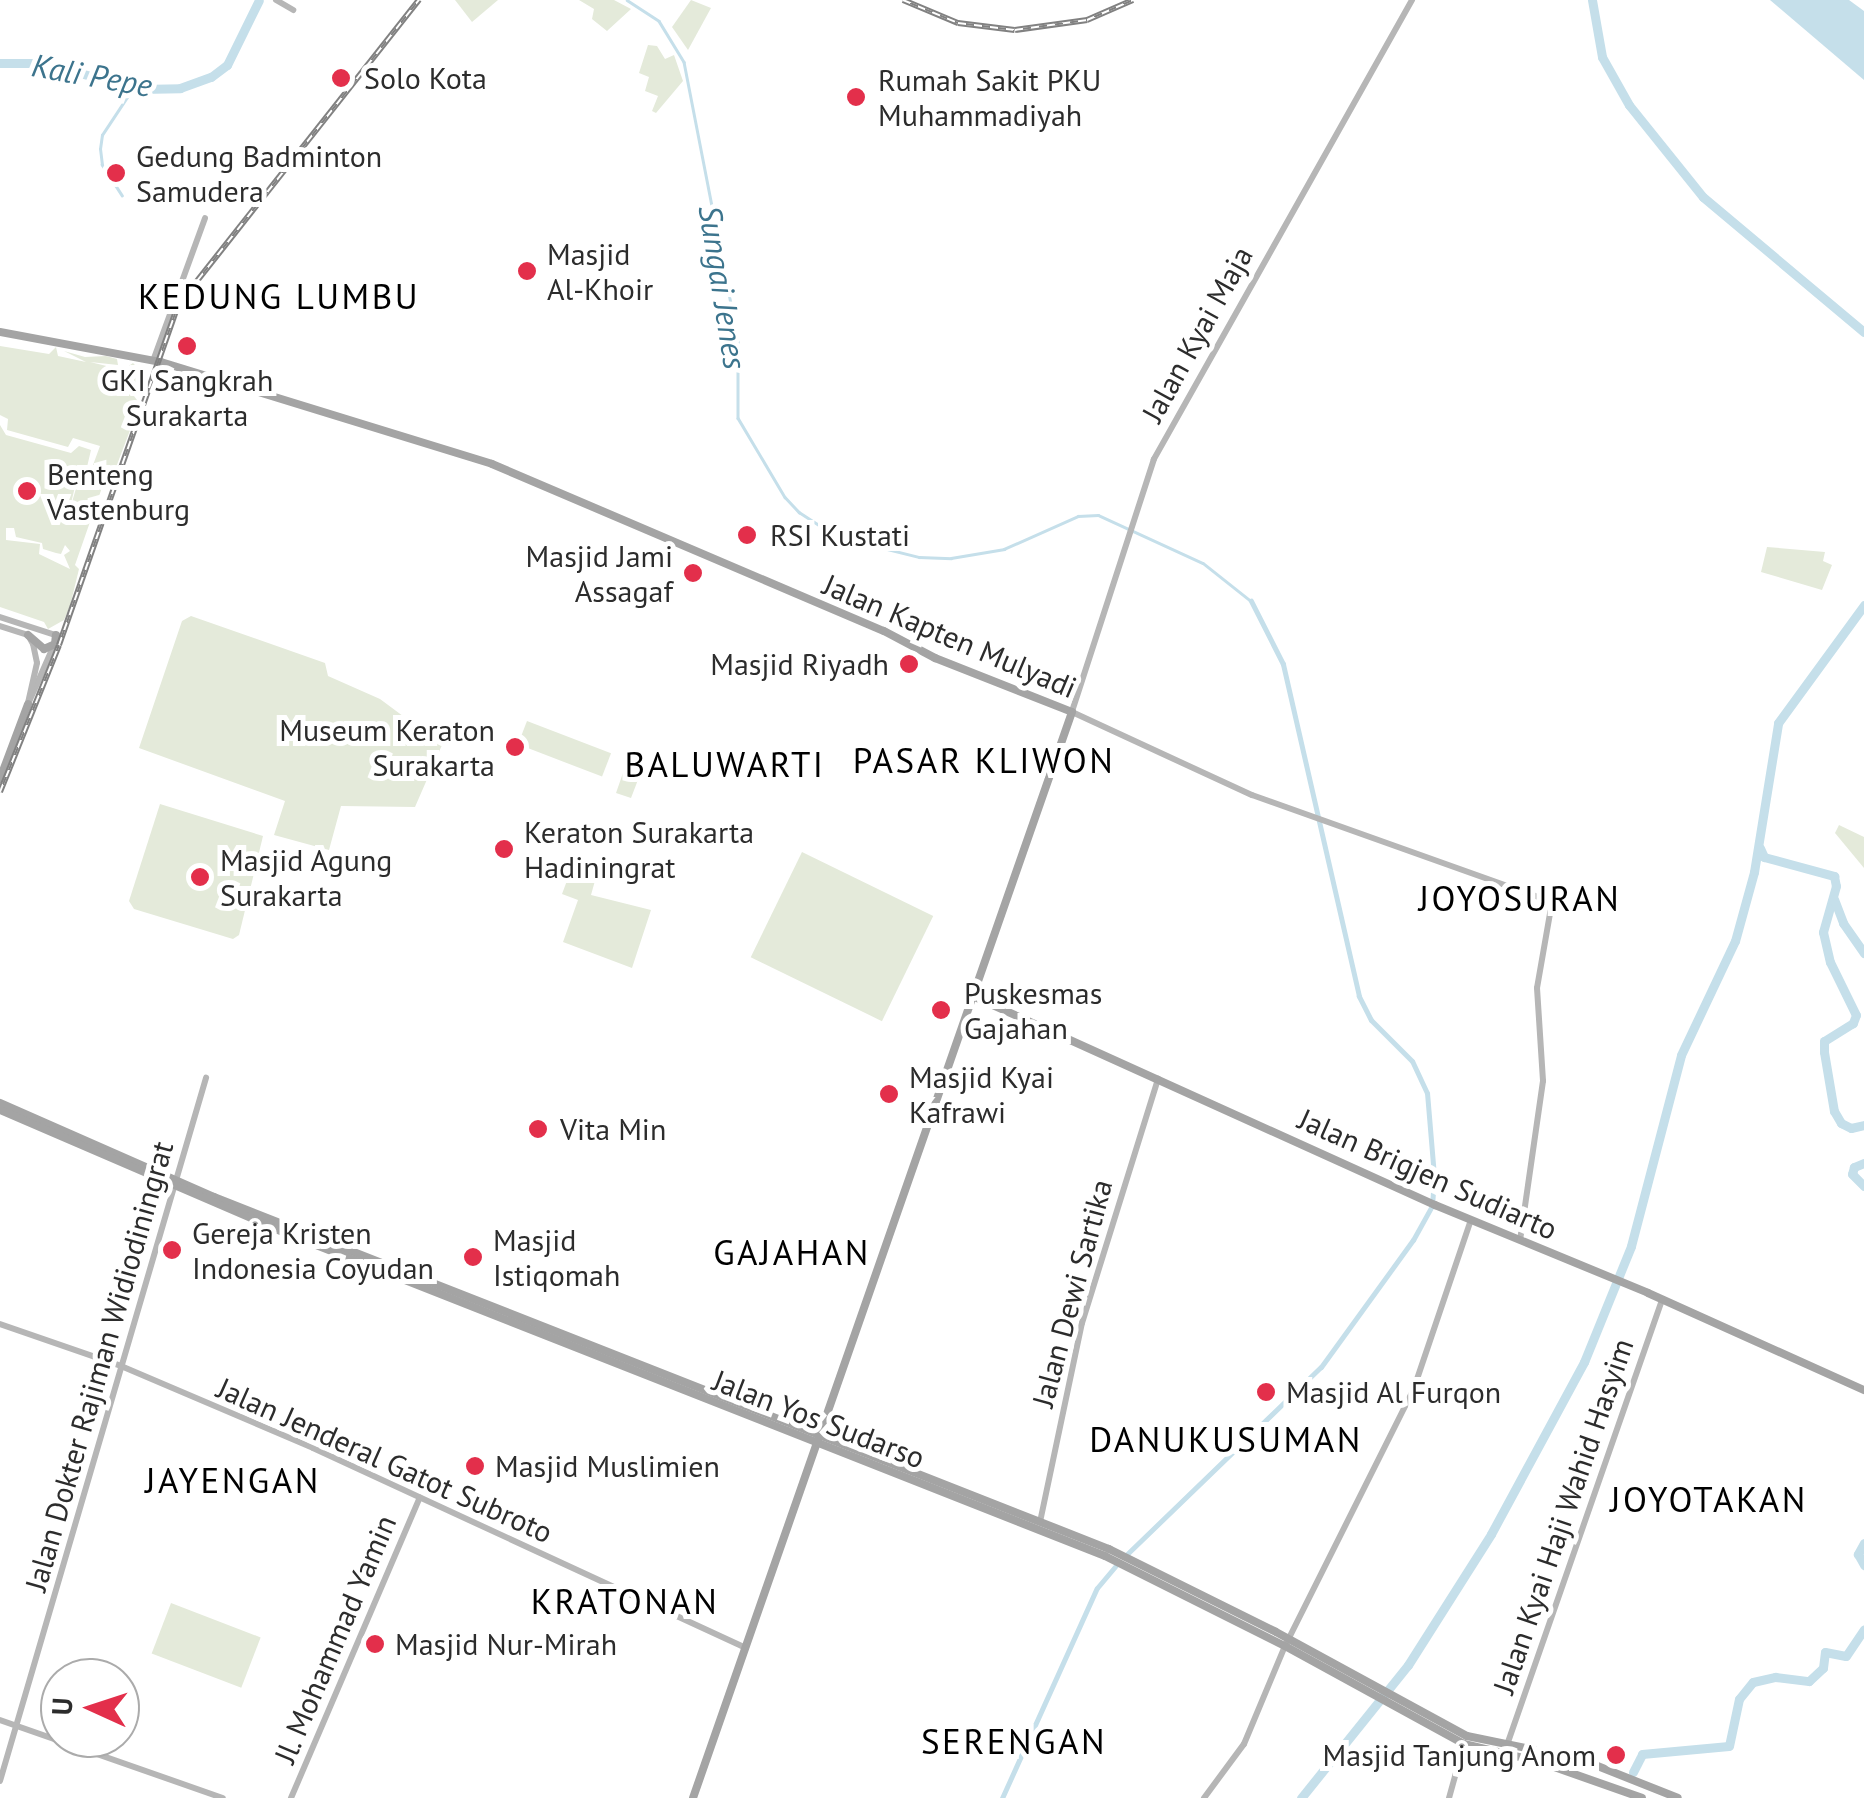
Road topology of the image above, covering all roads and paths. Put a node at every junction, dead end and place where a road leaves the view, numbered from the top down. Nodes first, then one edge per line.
1 (276, 0) edge
2 (1412, 0) edge
3 (293, 10) dead end
4 (206, 218) dead end
5 (0, 332) edge
6 (153, 361) junction
7 (0, 617) edge
8 (0, 626) edge
9 (28, 636) junction
10 (56, 638) junction
11 (37, 664) junction
12 (46, 667) junction
13 (28, 704) junction
14 (1072, 712) junction
15 (0, 779) edge
16 (975, 996) junction
17 (206, 1078) dead end
18 (1158, 1079) junction
19 (0, 1106) edge
20 (175, 1184) junction
21 (1472, 1220) junction
22 (1520, 1240) junction
23 (1662, 1300) junction
24 (0, 1324) edge
25 (121, 1366) junction
26 (1864, 1390) edge
27 (821, 1438) junction
28 (952, 1491) junction
29 (420, 1497) junction
30 (1040, 1522) junction
31 (1120, 1559) junction
32 (1287, 1643) junction
33 (746, 1648) junction
34 (1372, 1690) junction
35 (1390, 1700) junction
36 (0, 1722) edge
37 (18, 1726) junction
38 (1464, 1744) junction
39 (1506, 1746) junction
40 (1618, 1772) junction
41 (0, 1781) edge
42 (1649, 1786) junction
43 (1620, 1790) junction
44 (223, 1798) edge
45 (292, 1798) edge
46 (692, 1798) edge
47 (1204, 1798) edge
48 (1449, 1798) edge
49 (1643, 1798) edge
50 (1678, 1798) edge

1 - 3 main road
2 - 14 main road, Jalan Kyai Maja
4 - 6 main road
5 - 6 main road, Jalan Kapten Mulyadi
6 - 14 main road, Jalan Kapten Mulyadi
7 - 10 main road
8 - 9 main road
9 - 10 main road
9 - 11 main road
10 - 12 main road
11 - 12 main road
11 - 13 main road
12 - 13 main road
13 - 15 main road
14 - 16 main road
14 - 22 main road, Jalan Kapten Mulyadi
16 - 18 main road, Jalan Brigjen Sudiarto
16 - 27 main road
17 - 20 main road, Jalan Dokter Rajiman Widiodiningrat
18 - 21 main road, Jalan Brigjen Sudiarto
18 - 30 main road, Jalan Dewi Sartika
19 - 20 main road, Jalan Yos Sudarso
20 - 25 main road, Jalan Dokter Rajiman Widiodiningrat
20 - 27 main road, Jalan Yos Sudarso
21 - 22 main road, Jalan Brigjen Sudiarto
21 - 32 main road
22 - 23 main road, Jalan Brigjen Sudiarto
23 - 26 main road, Jalan Brigjen Sudiarto
23 - 39 main road, Jalan Kyai Haji Wahid Hasyim
24 - 25 main road, Jalan Jenderal Gatot Subroto
25 - 29 main road, Jalan Jenderal Gatot Subroto
25 - 37 main road, Jalan Dokter Rajiman Widiodiningrat
27 - 28 main road, Jalan Yos Sudarso
27 - 33 main road
28 - 30 main road, Jalan Yos Sudarso
28 - 31 main road, Jalan Yos Sudarso
29 - 33 main road, Jalan Jenderal Gatot Subroto
29 - 45 main road, Jl. Mohammad Yamin
30 - 31 main road, Jalan Yos Sudarso
31 - 32 main road, Jalan Yos Sudarso
32 - 34 main road, Jalan Yos Sudarso
32 - 34 main road, Jalan Yos Sudarso
32 - 47 main road
33 - 46 main road
34 - 35 main road, Jalan Yos Sudarso
35 - 38 main road, Jalan Yos Sudarso
35 - 39 main road
36 - 37 main road
37 - 41 main road, Jalan Dokter Rajiman Widiodiningrat
37 - 44 main road
38 - 43 main road, Jalan Yos Sudarso
38 - 48 main road
39 - 40 main road
40 - 42 main road
40 - 43 main road
42 - 49 main road
42 - 50 main road
43 - 49 main road, Jalan Yos Sudarso

